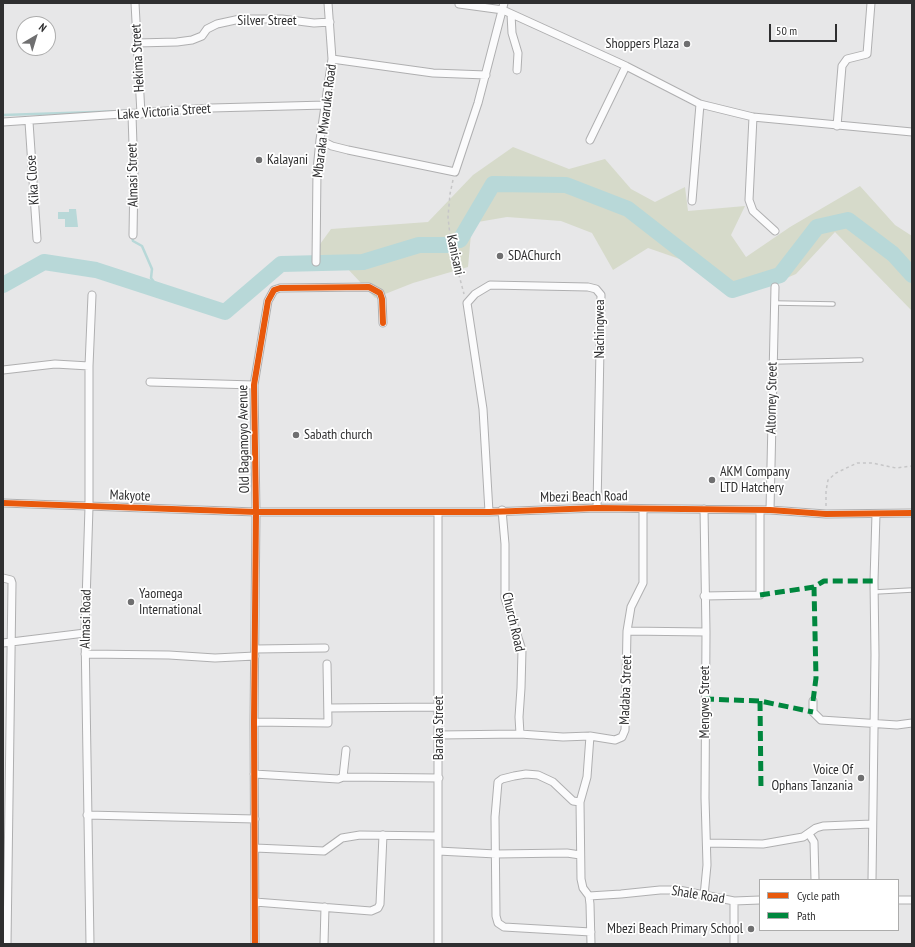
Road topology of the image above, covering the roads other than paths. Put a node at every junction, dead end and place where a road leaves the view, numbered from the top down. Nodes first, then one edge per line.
1 (135, 3) edge
2 (328, 3) edge
3 (872, 3) edge
4 (459, 4) dead end
5 (503, 6) edge
6 (511, 14) junction
7 (330, 22) junction
8 (137, 43) junction
9 (332, 59) junction
10 (626, 66) junction
11 (517, 70) dead end
12 (486, 75) junction
13 (700, 104) junction
14 (326, 105) junction
15 (141, 114) junction
16 (132, 115) junction
17 (753, 117) junction
18 (3, 122) edge
19 (29, 122) junction
20 (838, 126) junction
21 (912, 132) edge
22 (320, 140) junction
23 (590, 140) dead end
24 (692, 201) dead end
25 (775, 231) dead end
26 (134, 235) dead end
27 (37, 239) dead end
28 (316, 262) dead end
29 (774, 287) dead end
30 (92, 295) dead end
31 (774, 303) junction
32 (833, 304) dead end
33 (383, 323) dead end
34 (861, 360) dead end
35 (773, 362) junction
36 (89, 366) junction
37 (3, 370) edge
38 (150, 382) dead end
39 (254, 385) junction
40 (3, 503) edge
41 (89, 507) junction
42 (597, 508) junction
43 (643, 508) junction
44 (704, 509) junction
45 (502, 510) junction
46 (760, 510) junction
47 (770, 510) junction
48 (256, 512) junction
49 (438, 512) junction
50 (489, 512) junction
51 (912, 513) edge
52 (876, 514) junction
53 (3, 578) edge
54 (912, 590) edge
55 (874, 592) junction
56 (704, 596) junction
57 (627, 631) junction
58 (706, 632) junction
59 (85, 633) junction
60 (3, 642) edge
61 (11, 643) junction
62 (325, 648) dead end
63 (256, 652) junction
64 (85, 654) junction
65 (327, 664) dead end
66 (814, 701) dead end
67 (439, 706) junction
68 (328, 708) junction
69 (254, 722) junction
70 (912, 723) edge
71 (873, 724) junction
72 (520, 734) junction
73 (439, 735) junction
74 (590, 736) junction
75 (346, 750) dead end
76 (254, 774) junction
77 (343, 777) junction
78 (439, 778) junction
79 (580, 802) junction
80 (86, 815) junction
81 (255, 818) junction
82 (872, 824) junction
83 (809, 834) junction
84 (383, 835) junction
85 (438, 836) junction
86 (707, 842) junction
87 (255, 848) junction
88 (438, 851) junction
89 (496, 854) junction
90 (580, 855) junction
91 (815, 879) edge
92 (872, 879) edge
93 (589, 896) junction
94 (704, 896) junction
95 (759, 900) edge
96 (899, 900) edge
97 (912, 900) edge
98 (734, 901) junction
99 (255, 902) junction
100 (325, 907) junction
101 (591, 932) junction
102 (7, 944) edge
103 (90, 944) edge
104 (255, 944) edge
105 (324, 944) edge
106 (438, 944) edge
107 (591, 944) edge
108 (734, 944) edge

1 - 8 street, Hekima Street
2 - 7 street, Mbaraka Mwaruka Road
3 - 20 street
4 - 5 street
5 - 6 street
5 - 12 street
6 - 10 street
6 - 11 street
7 - 8 street, Silver Street
7 - 9 street, Mbaraka Mwaruka Road
8 - 15 street, Hekima Street
9 - 12 street
9 - 14 street, Mbaraka Mwaruka Road
10 - 13 street
10 - 23 street
12 - 22 street
13 - 17 street
13 - 24 street
14 - 15 street, Lake Victoria Street
14 - 22 street, Mbaraka Mwaruka Road
15 - 16 street, Lake Victoria Street
16 - 19 street, Lake Victoria Street
16 - 26 street, Almasi Street
17 - 20 street
17 - 25 street
18 - 19 street, Lake Victoria Street
19 - 27 street, Kika Close
20 - 21 street
22 - 28 street, Mbaraka Mwaruka Road
29 - 31 street, Altorney Street
30 - 36 street, Almasi Road
31 - 32 lane
31 - 35 street, Altorney Street
33 - 39 street, Old Bagamoyo Avenue
34 - 35 lane
35 - 47 street, Altorney Street
36 - 37 street
36 - 41 street, Almasi Road
38 - 39 street
39 - 48 street, Old Bagamoyo Avenue
40 - 41 street, Makyote
41 - 48 street, Makyote
41 - 59 street, Almasi Road
42 - 43 street, Mbezi Beach Road
42 - 45 street, Mbezi Beach Road
42 - 50 street, Nachingwea
43 - 44 street, Mbezi Beach Road
43 - 57 street, Madaba Street
44 - 46 street, Mbezi Beach Road
44 - 56 street, Mengwe Street
45 - 50 street, Mbezi Beach Road
45 - 72 street, Church Road
46 - 47 street, Mbezi Beach Road
46 - 56 street
47 - 52 street, Mbezi Beach Road
48 - 49 street, Mbezi Beach Road
48 - 63 street, Old Bagamoyo Avenue
49 - 50 street, Mbezi Beach Road
49 - 67 street, Baraka Street
51 - 52 street, Mbezi Beach Road
52 - 55 street
53 - 61 street
54 - 55 lane
55 - 71 street
56 - 58 street, Mengwe Street
57 - 58 street
57 - 74 street, Madaba Street
58 - 86 street, Mengwe Street
59 - 61 street
59 - 64 street, Almasi Road
60 - 61 street
61 - 102 street
62 - 63 street
63 - 64 street
63 - 69 street, Old Bagamoyo Avenue
64 - 80 street, Almasi Road
65 - 68 street
66 - 71 street
67 - 68 street
67 - 73 street, Baraka Street
68 - 69 street
69 - 76 street, Old Bagamoyo Avenue
70 - 71 street
71 - 82 street
72 - 73 street, Madaba Street
72 - 74 street, Madaba Street
73 - 78 street, Baraka Street
74 - 79 street
75 - 77 street
76 - 77 street
76 - 81 street, Old Bagamoyo Avenue
77 - 78 street
78 - 85 street, Baraka Street
79 - 89 street
79 - 90 street
80 - 81 street
80 - 103 street, Almasi Road
81 - 87 street, Old Bagamoyo Avenue
82 - 83 street
82 - 92 street
83 - 86 street
83 - 91 street
84 - 85 street
84 - 87 street
84 - 100 street
85 - 88 street, Baraka Street
86 - 94 street, Mengwe Street
87 - 99 street, Old Bagamoyo Avenue
88 - 89 street
88 - 106 street, Baraka Street
89 - 90 street
89 - 101 street
90 - 93 street
93 - 94 street, Shale Road
93 - 101 street
94 - 98 street, Shale Road
95 - 98 street, Shale Road
96 - 97 street
98 - 108 street
99 - 100 street
99 - 104 street, Old Bagamoyo Avenue
100 - 105 street
101 - 107 street

